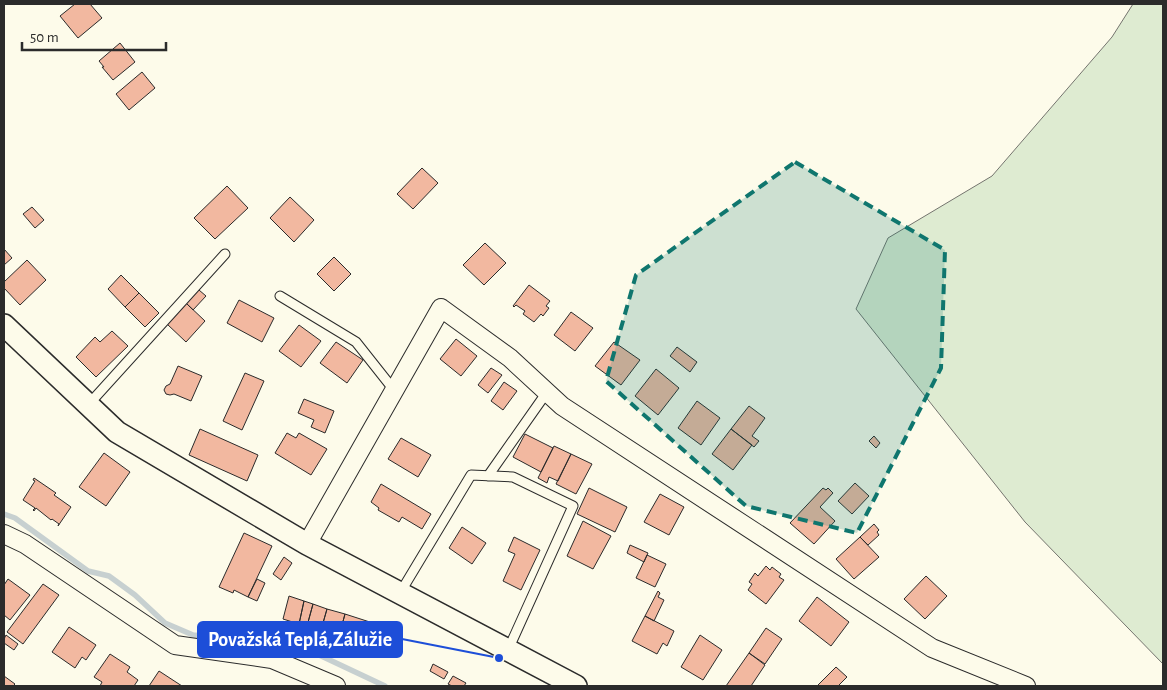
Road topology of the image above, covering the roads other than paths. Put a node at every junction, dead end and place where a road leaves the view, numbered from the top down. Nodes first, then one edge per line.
1 (225, 254) dead end
2 (280, 296) dead end
3 (4, 325) edge
4 (394, 390) junction
5 (547, 392) junction
6 (88, 405) junction
7 (488, 476) junction
8 (4, 534) edge
9 (307, 544) junction
10 (400, 593) junction
11 (508, 650) junction
12 (336, 686) edge
13 (576, 686) edge
14 (1026, 686) edge

1 - 6 lane
2 - 4 lane
3 - 6 street
4 - 5 street
4 - 9 street
5 - 7 lane
5 - 14 street
6 - 9 street
7 - 10 lane
7 - 11 lane
8 - 12 street
9 - 10 street
10 - 11 street
11 - 13 street

